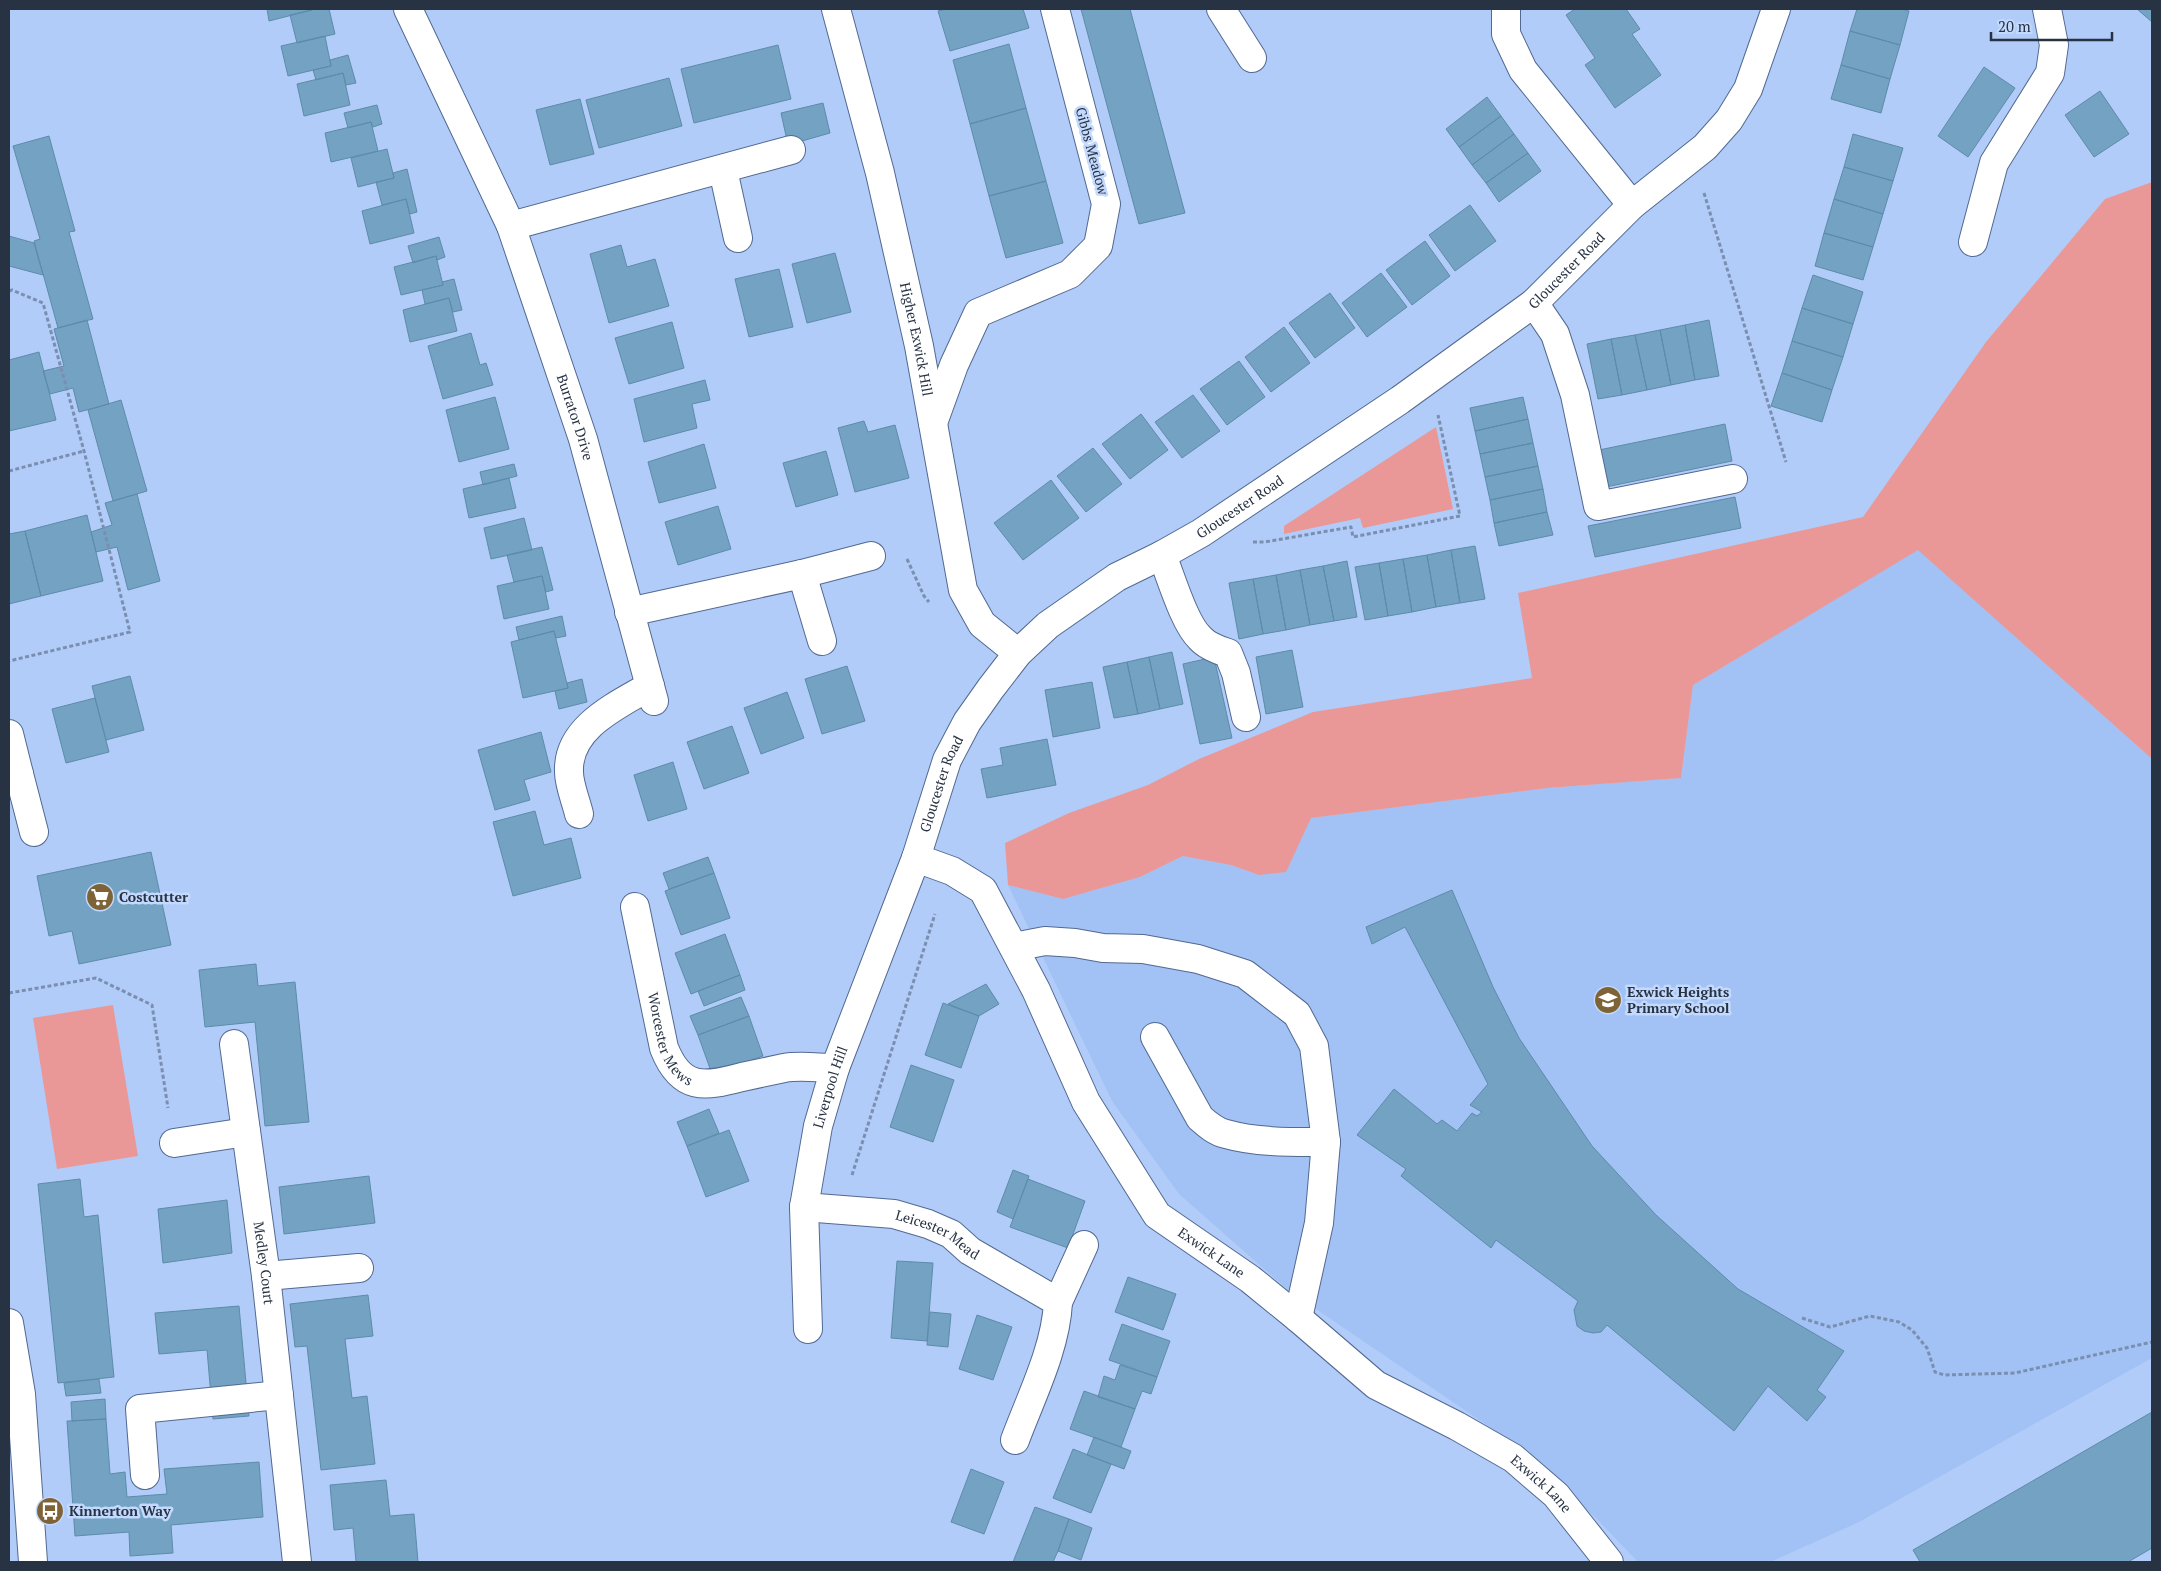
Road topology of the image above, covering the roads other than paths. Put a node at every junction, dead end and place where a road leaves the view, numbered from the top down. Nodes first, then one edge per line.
1 (408, 9) edge
2 (836, 9) edge
3 (1055, 9) edge
4 (1221, 9) edge
5 (1506, 9) edge
6 (1776, 9) edge
7 (2047, 9) edge
8 (1252, 58) dead end
9 (791, 150) dead end
10 (723, 170) junction
11 (1632, 205) junction
12 (511, 226) junction
13 (738, 238) dead end
14 (1974, 242) dead end
15 (1534, 303) junction
16 (933, 424) junction
17 (1733, 479) dead end
18 (871, 556) dead end
19 (1162, 556) junction
20 (802, 574) junction
21 (629, 612) junction
22 (822, 641) dead end
23 (1018, 653) junction
24 (1246, 717) dead end
25 (9, 734) edge
26 (14, 775) edge
27 (579, 814) dead end
28 (34, 832) dead end
29 (916, 858) junction
30 (635, 907) dead end
31 (1014, 947) junction
32 (1155, 1037) dead end
33 (234, 1044) dead end
34 (835, 1068) junction
35 (246, 1132) junction
36 (1326, 1142) junction
37 (174, 1143) road end
38 (804, 1207) junction
39 (1084, 1245) dead end
40 (359, 1268) dead end
41 (266, 1276) junction
42 (1058, 1302) junction
43 (1298, 1318) junction
44 (9, 1323) edge
45 (808, 1329) dead end
46 (280, 1395) junction
47 (1015, 1440) dead end
48 (145, 1475) dead end
49 (32, 1562) edge
50 (297, 1562) edge
51 (1609, 1562) edge

1 - 12 street, Burrator Drive
2 - 16 street, Higher Exwick Hill
3 - 16 street, Gibbs Meadow
4 - 8 street
5 - 11 street
6 - 11 street, Gloucester Road
7 - 14 street
9 - 10 street
10 - 12 street
10 - 13 street
11 - 15 street, Gloucester Road
12 - 21 street, Burrator Drive
15 - 17 street
15 - 19 street, Gloucester Road
16 - 23 street, Higher Exwick Hill
18 - 20 street
19 - 23 street, Gloucester Road
19 - 24 street
20 - 21 street
20 - 22 street
21 - 27 street, Burrator Drive
23 - 29 street, Gloucester Road
25 - 26 street
26 - 28 street
29 - 31 street, Exwick Lane
29 - 34 street, Liverpool Hill
30 - 34 street, Worcester Mews
31 - 36 street
31 - 43 street, Exwick Lane
32 - 36 street
33 - 35 street, Medley Court
34 - 38 street, Liverpool Hill
35 - 37 street
35 - 41 street, Medley Court
36 - 43 street
38 - 42 street, Leicester Mead
38 - 45 street, Liverpool Hill
39 - 42 street
40 - 41 street
41 - 46 street, Medley Court
42 - 47 street
43 - 51 street, Exwick Lane
44 - 49 street
46 - 48 street
46 - 50 street, Medley Court

